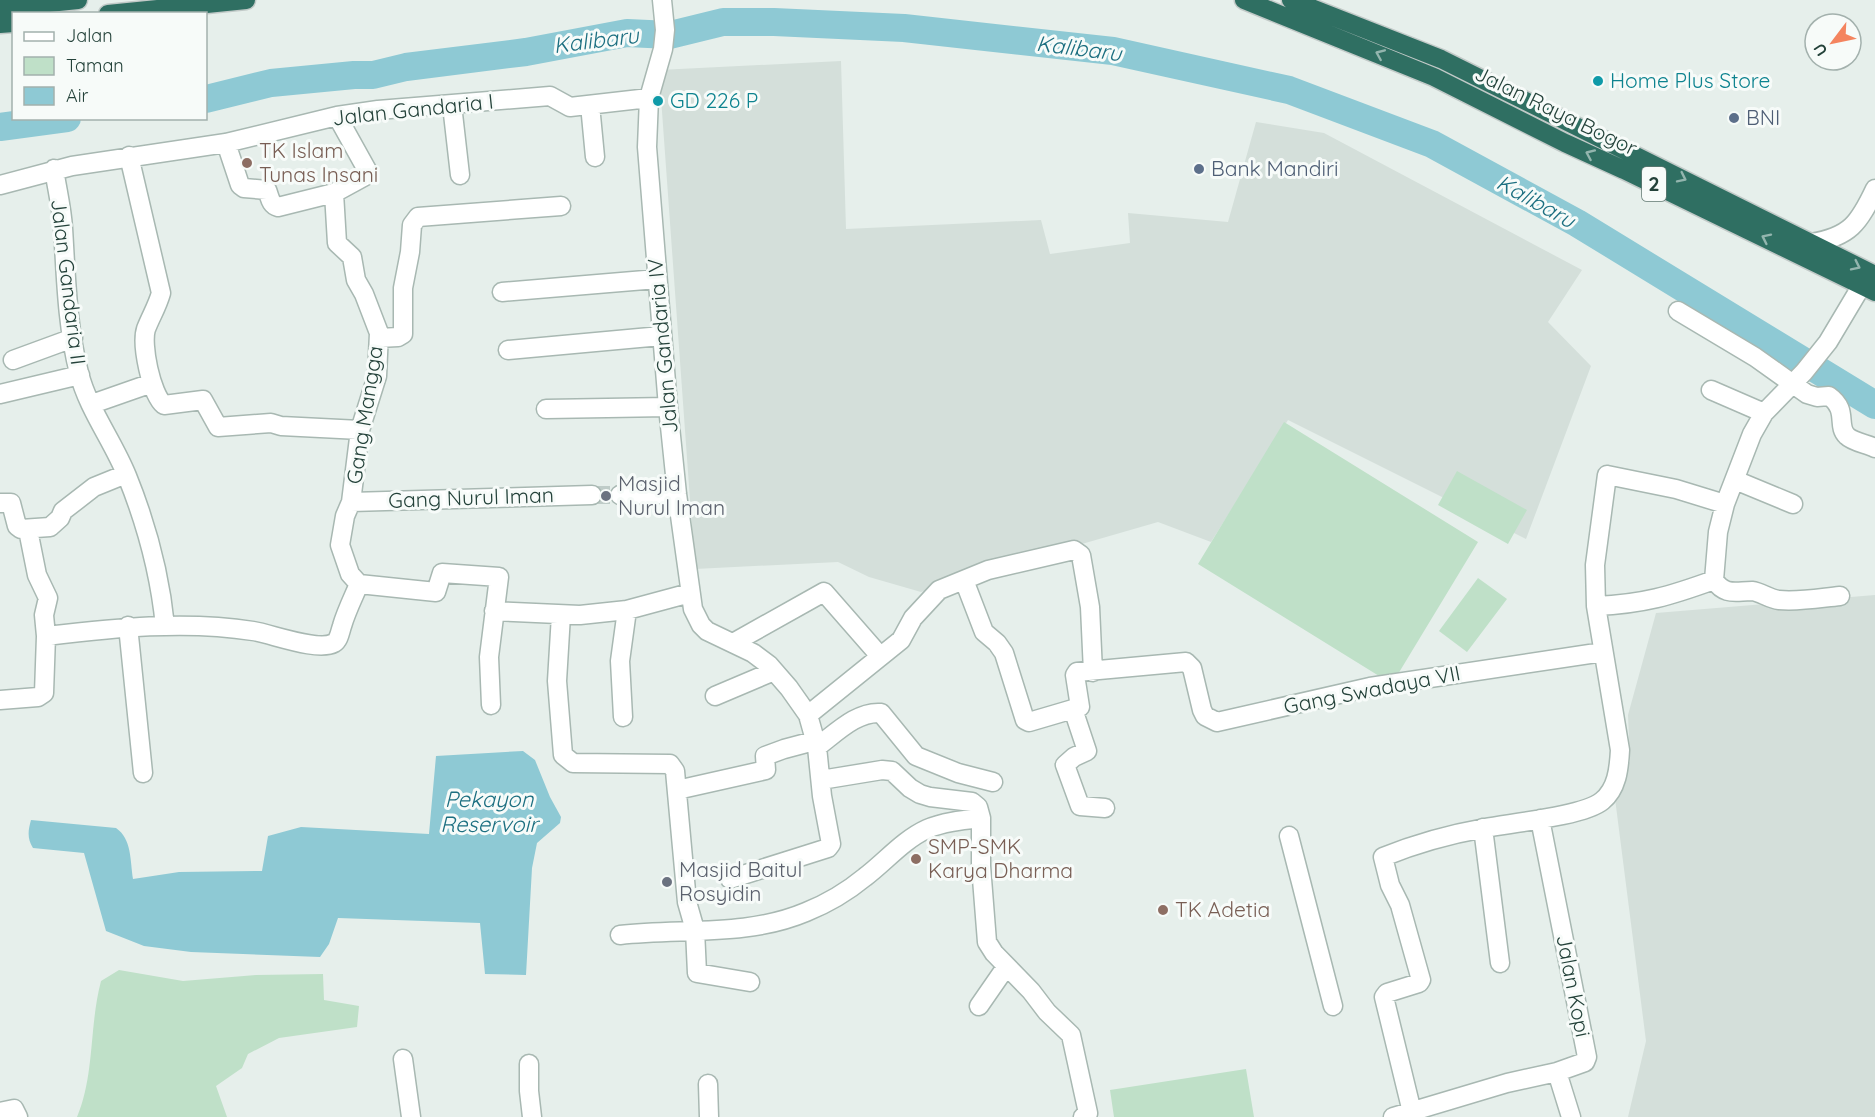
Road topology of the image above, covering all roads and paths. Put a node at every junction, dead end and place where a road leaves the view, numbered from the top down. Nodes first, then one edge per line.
1 (78, 0) edge
2 (246, 0) edge
3 (662, 0) edge
4 (1244, 0) edge
5 (1290, 0) edge
6 (1312, 4) edge
7 (0, 8) edge
8 (128, 12) edge
9 (649, 98) junction
10 (452, 105) junction
11 (590, 105) junction
12 (337, 116) junction
13 (226, 143) junction
14 (129, 156) junction
15 (595, 157) dead end
16 (54, 170) junction
17 (460, 175) dead end
18 (0, 185) edge
19 (1875, 189) edge
20 (334, 193) junction
21 (561, 206) dead end
22 (1869, 216) edge
23 (1808, 250) junction
24 (657, 279) junction
25 (1871, 284) edge
26 (502, 292) dead end
27 (1678, 311) dead end
28 (661, 336) junction
29 (73, 338) junction
30 (379, 338) junction
31 (508, 350) dead end
32 (13, 360) dead end
33 (80, 375) junction
34 (1798, 377) junction
35 (152, 383) junction
36 (1711, 390) dead end
37 (0, 394) edge
38 (92, 404) junction
39 (668, 407) junction
40 (546, 409) dead end
41 (1764, 413) junction
42 (360, 430) junction
43 (1875, 448) edge
44 (126, 474) junction
45 (1734, 480) junction
46 (677, 494) junction
47 (592, 495) tunnel mouth
48 (620, 495) tunnel mouth
49 (351, 502) junction
50 (0, 503) edge
51 (1725, 504) junction
52 (1793, 504) dead end
53 (28, 530) junction
54 (964, 580) junction
55 (1714, 580) junction
56 (359, 584) junction
57 (690, 593) junction
58 (1840, 596) dead end
59 (1596, 606) junction
60 (494, 610) junction
61 (627, 610) junction
62 (561, 615) junction
63 (128, 626) junction
64 (165, 626) junction
65 (46, 636) junction
66 (733, 642) junction
67 (1603, 652) junction
68 (880, 656) junction
69 (774, 671) junction
70 (1094, 672) junction
71 (715, 696) dead end
72 (0, 699) edge
73 (491, 705) dead end
74 (1073, 709) junction
75 (808, 715) junction
76 (623, 717) dead end
77 (816, 744) junction
78 (143, 773) dead end
79 (821, 780) junction
80 (993, 782) dead end
81 (677, 790) junction
82 (1105, 808) dead end
83 (981, 818) junction
84 (1540, 819) junction
85 (1483, 828) junction
86 (1289, 836) dead end
87 (730, 879) dead end
88 (695, 930) junction
89 (620, 935) dead end
90 (1500, 963) dead end
91 (1006, 966) junction
92 (750, 981) dead end
93 (979, 1006) dead end
94 (1333, 1006) dead end
95 (403, 1059) dead end
96 (529, 1064) dead end
97 (1557, 1072) junction
98 (708, 1084) dead end
99 (0, 1112) edge
100 (1415, 1113) edge
101 (18, 1117) edge
102 (411, 1117) edge
103 (532, 1117) edge
104 (709, 1117) edge
105 (1083, 1117) edge
106 (1393, 1117) edge
107 (1570, 1117) edge

1 - 7 highway
2 - 8 highway
3 - 9 street, Jalan Gandaria IV
23 -> 4 highway, Jalan Raya Bogor / 2
5 - 6 highway, Jalan Raya Bogor / 2
6 -> 23 highway, Jalan Raya Bogor / 2
9 - 11 street, Jalan Gandaria I
9 - 24 street, Jalan Gandaria IV
10 - 11 street, Jalan Gandaria I
10 - 12 street, Jalan Gandaria I
10 - 17 street
11 - 15 street
12 - 13 street, Jalan Gandaria I
12 - 20 street
13 - 14 street, Jalan Gandaria I
13 - 20 street
14 - 16 street, Jalan Gandaria I
14 - 35 street
16 - 18 street, Jalan Gandaria I
16 - 29 street, Jalan Gandaria II
19 - 22 street
20 - 30 street, Gang Mangga
21 - 30 street
22 - 23 street
23 - 25 highway, Jalan Raya Bogor / 2
24 - 26 street
24 - 28 street, Jalan Gandaria IV
25 - 34 street
27 - 34 street
28 - 31 street
28 - 39 street, Jalan Gandaria IV
29 - 32 street
29 - 33 street, Jalan Gandaria II
30 - 42 street, Gang Mangga
33 - 37 street
33 - 38 street, Jalan Gandaria II
34 - 41 street
34 - 43 street
35 - 38 street
35 - 42 street
36 - 41 street
38 - 44 street, Jalan Gandaria II
39 - 40 street
39 - 46 street, Jalan Gandaria IV
41 - 45 street
42 - 49 street, Gang Mangga
44 - 53 street
44 - 64 street, Jalan Gandaria II
45 - 51 street
45 - 52 street
46 - 48 street
46 - 57 street, Jalan Gandaria IV
47 - 49 street, Gang Nurul Iman
49 - 56 street, Gang Mangga
50 - 53 street
51 - 55 street
51 - 59 street
53 - 65 street
54 - 68 street
54 - 70 street
54 - 74 street
55 - 58 street
55 - 59 street
56 - 60 street
56 - 64 street
57 - 61 street
57 - 66 street, Jalan Gandaria IV
59 - 67 street
60 - 62 street
60 - 73 street
61 - 62 street
61 - 76 street
62 - 81 street
63 - 64 street
63 - 65 street
63 - 78 street
65 - 72 street
66 - 68 street
66 - 69 street, Jalan Gandaria IV
67 - 70 street, Gang Swadaya VII
67 - 84 street
68 - 75 street
69 - 71 street
69 - 75 street, Jalan Gandaria IV
70 - 74 street
74 - 82 street
75 - 77 street, Jalan Gandaria IV
77 - 79 street, Jalan Gandaria IV
77 - 80 street
77 - 81 street
79 - 83 street
79 - 87 street, Jalan Gandaria IV
81 - 88 street
83 - 88 street
83 - 91 street
84 - 85 street
84 - 97 street, Jalan Kopi
85 - 90 street
85 - 100 street
86 - 94 street
88 - 89 street
88 - 92 street
91 - 93 street
91 - 105 street
95 - 102 street
96 - 103 street
97 - 100 street, Jalan Kopi
97 - 107 street
98 - 104 street
99 - 101 street
100 - 106 street, Jalan Kopi

